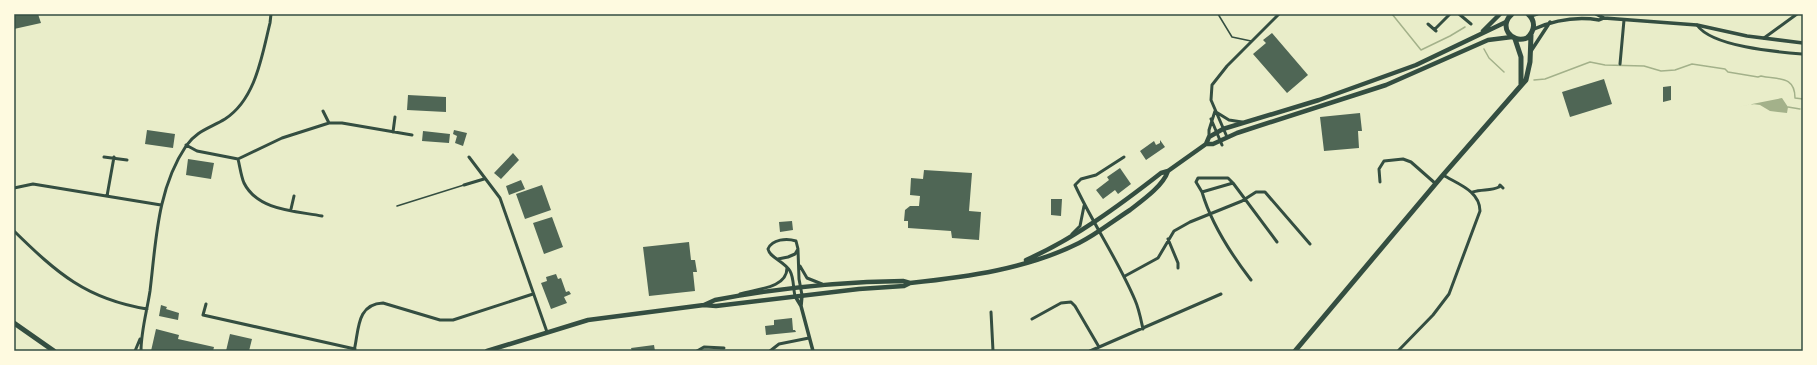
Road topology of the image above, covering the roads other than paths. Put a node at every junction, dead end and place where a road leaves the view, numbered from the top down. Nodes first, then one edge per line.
1 (271, 14) edge
2 (1218, 14) edge
3 (1279, 14) edge
4 (1450, 14) edge
5 (1459, 14) edge
6 (1500, 14) edge
7 (1537, 14) edge
8 (1584, 14) edge
9 (1596, 14) edge
10 (1797, 14) edge
11 (1510, 15) edge
12 (1529, 15) edge
13 (1580, 18) junction
14 (1604, 18) junction
15 (1624, 20) junction
16 (1506, 22) junction
17 (1550, 22) junction
18 (1428, 24) dead end
19 (1470, 24) dead end
20 (1696, 25) junction
21 (1534, 29) junction
22 (1482, 33) junction
23 (1531, 35) junction
24 (1513, 38) junction
25 (1764, 38) junction
26 (1252, 41) junction
27 (1803, 43) edge
28 (1531, 52) junction
29 (1803, 54) edge
30 (1620, 64) dead end
31 (1521, 84) junction
32 (1215, 111) junction
33 (323, 112) dead end
34 (395, 117) dead end
35 (1211, 119) junction
36 (1247, 121) junction
37 (329, 123) junction
38 (1223, 129) junction
39 (393, 132) junction
40 (1217, 133) junction
41 (412, 135) dead end
42 (1209, 137) junction
43 (1227, 137) junction
44 (1221, 143) junction
45 (1206, 144) junction
46 (186, 145) junction
47 (104, 157) dead end
48 (114, 157) junction
49 (469, 157) dead end
50 (1124, 157) dead end
51 (238, 159) junction
52 (127, 160) dead end
53 (1168, 171) junction
54 (1443, 175) junction
55 (484, 179) junction
56 (1380, 182) dead end
57 (1233, 183) junction
58 (1436, 184) junction
59 (464, 185) joint
60 (14, 188) edge
61 (1503, 188) dead end
62 (1202, 192) junction
63 (1473, 192) junction
64 (107, 196) junction
65 (294, 196) dead end
66 (1246, 198) junction
67 (1084, 204) junction
68 (161, 205) junction
69 (396, 206) dead end
70 (291, 210) junction
71 (1210, 214) junction
72 (322, 216) dead end
73 (1093, 221) junction
74 (1099, 231) junction
75 (14, 232) edge
76 (1071, 236) junction
77 (1168, 239) junction
78 (1277, 242) dead end
79 (1310, 244) dead end
80 (798, 249) junction
81 (778, 259) junction
82 (800, 264) junction
83 (1014, 266) junction
84 (787, 267) junction
85 (1178, 268) dead end
86 (1124, 276) junction
87 (1251, 280) dead end
88 (910, 283) junction
89 (825, 285) junction
90 (801, 287) junction
91 (793, 288) junction
92 (533, 294) junction
93 (1221, 294) dead end
94 (795, 296) junction
95 (802, 296) junction
96 (732, 297) junction
97 (206, 304) dead end
98 (704, 305) junction
99 (801, 306) junction
100 (147, 309) junction
101 (991, 312) dead end
102 (1032, 319) dead end
103 (14, 323) edge
104 (1143, 329) junction
105 (547, 332) junction
106 (141, 338) junction
107 (809, 338) junction
108 (1099, 347) junction
109 (724, 348) dead end
110 (717, 349) edge
111 (354, 350) edge
112 (54, 351) edge
113 (135, 351) edge
114 (141, 351) edge
115 (487, 351) edge
116 (697, 351) edge
117 (770, 351) edge
118 (813, 351) edge
119 (993, 351) edge
120 (1090, 351) edge
121 (1295, 351) edge
122 (1398, 351) edge

1 - 46 street
2 - 26 lane
3 - 26 street
4 - 18 street
5 - 19 street
6 - 22 main road
7 - 12 street
8 - 13 street
9 - 14 street
10 - 25 street
11 - 16 highway
12 - 21 highway
13 - 14 street
13 - 17 street
14 - 15 street
15 - 20 street
15 - 30 street
16 - 22 main road
16 - 24 highway
17 - 21 street
17 - 28 street
20 - 25 street
20 - 29 street
21 - 23 highway
22 - 36 main road
23 - 24 highway
23 - 28 highway
24 - 31 highway
24 - 43 main road
25 - 27 street
26 - 32 street
28 - 31 highway
31 - 54 highway
32 - 35 street
32 - 36 street
32 - 38 street
33 - 37 street
34 - 39 street
35 - 40 street
35 - 42 street
36 - 38 main road
37 - 39 street
37 - 51 street
38 - 40 main road
38 - 43 street
39 - 41 street
40 - 42 main road
40 - 44 street
42 - 45 main road
43 - 44 main road
44 - 45 main road
45 - 53 main road
46 - 51 street
46 - 68 street
47 - 48 street
48 - 52 street
48 - 64 street
49 - 55 street
50 - 67 street
51 - 70 street
53 - 73 main road
53 - 74 main road
54 - 58 highway
54 - 63 street
55 - 59 street
55 - 92 street
56 - 58 street
57 - 62 street
57 - 62 street
57 - 66 street
58 - 121 highway
59 - 69 lane
60 - 64 street
61 - 63 street
62 - 71 street
63 - 122 street
64 - 68 street
65 - 70 street
66 - 71 street
66 - 78 street
66 - 79 street
67 - 73 street
67 - 76 street
68 - 100 street
70 - 72 street
71 - 77 street
71 - 87 street
73 - 74 street
73 - 76 main road
74 - 83 main road
74 - 86 street
75 - 100 street
76 - 83 main road
77 - 85 street
77 - 86 street
80 - 81 street
80 - 81 street
80 - 82 street
81 - 84 street
82 - 89 street
82 - 90 street
83 - 88 main road
84 - 91 street
84 - 96 street
86 - 104 street
88 - 89 main road
88 - 95 main road
89 - 90 main road
90 - 91 main road
90 - 95 street
91 - 94 street
91 - 96 main road
92 - 105 street
92 - 111 street
93 - 104 street
94 - 95 main road
94 - 98 main road
94 - 99 street
95 - 99 street
96 - 98 main road
97 - 111 street
98 - 105 main road
99 - 107 street
100 - 106 street
101 - 119 street
102 - 108 street
103 - 112 highway
104 - 108 street
105 - 115 main road
106 - 113 street
106 - 114 street
107 - 117 street
107 - 118 street
108 - 120 street
109 - 110 street
110 - 116 street

